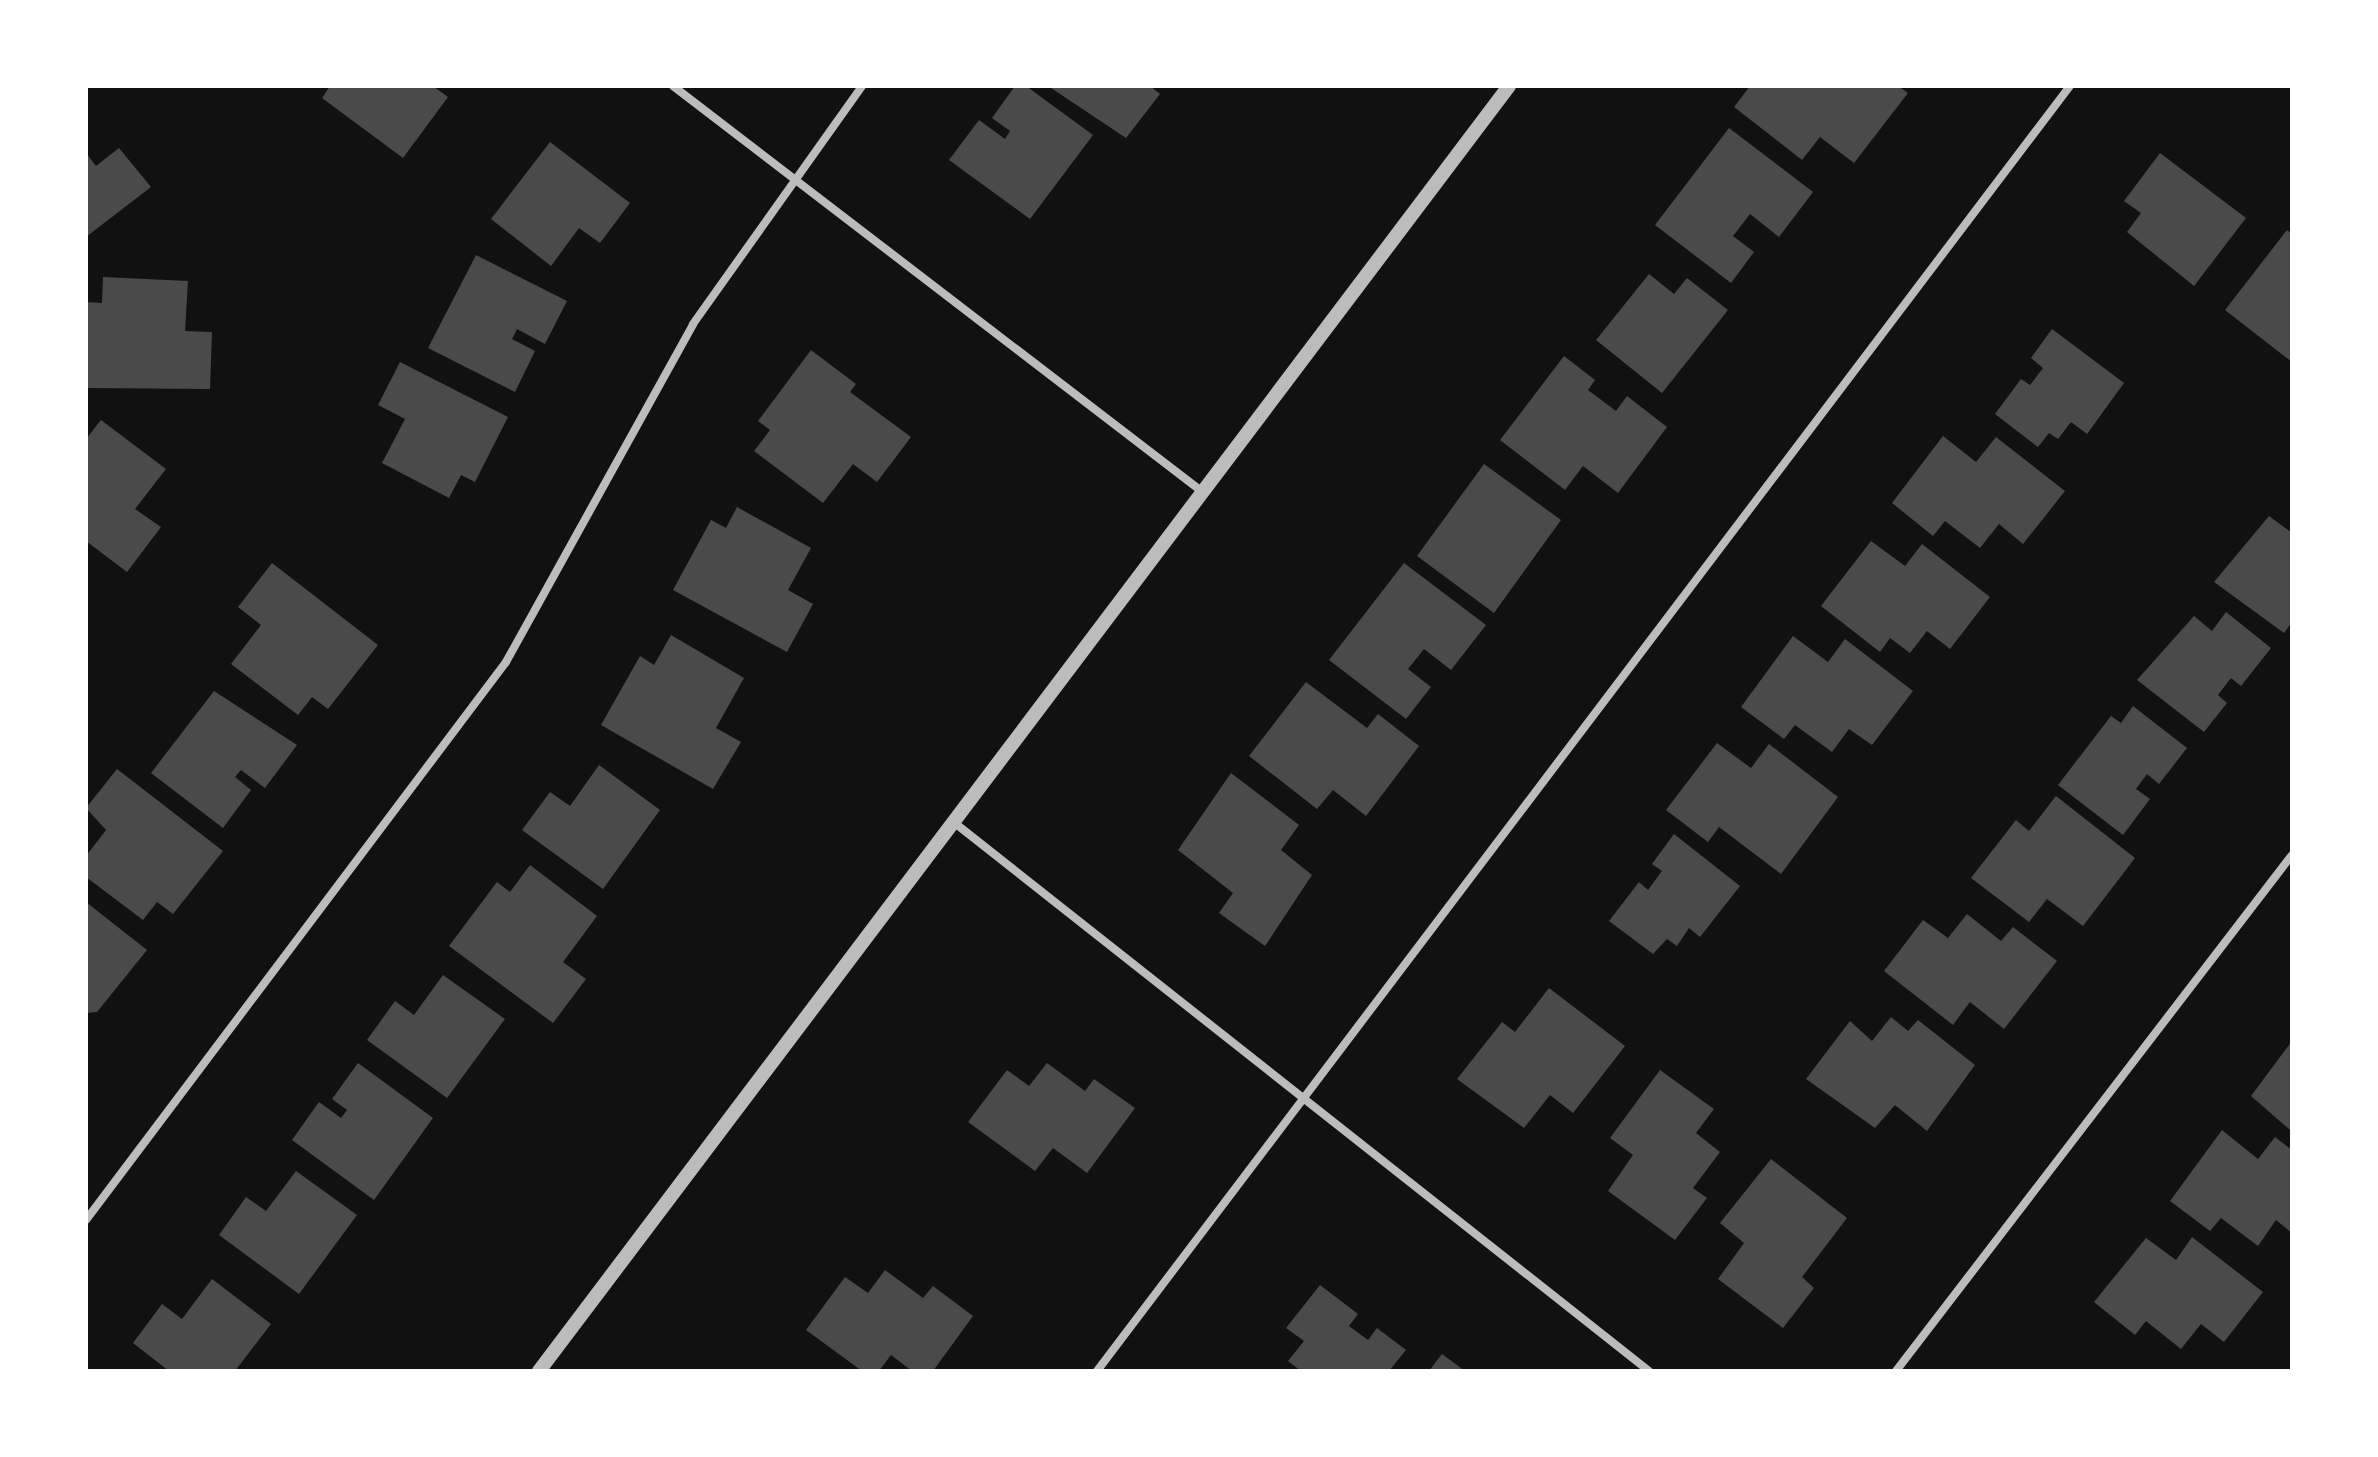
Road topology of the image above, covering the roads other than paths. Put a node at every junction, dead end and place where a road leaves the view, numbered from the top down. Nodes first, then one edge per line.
1 (673, 86) edge
2 (862, 86) edge
3 (1509, 86) edge
4 (2070, 86) edge
5 (793, 177) junction
6 (1204, 493) junction
7 (956, 824) junction
8 (2292, 855) edge
9 (1299, 1099) junction
10 (86, 1220) edge
11 (539, 1371) edge
12 (1097, 1371) edge
13 (1649, 1371) edge
14 (1896, 1371) edge

1 - 5 street
2 - 5 street
3 - 6 street
4 - 9 street
5 - 6 street
5 - 10 street
6 - 7 street
7 - 9 street
7 - 11 street
8 - 14 street
9 - 12 street
9 - 13 street

